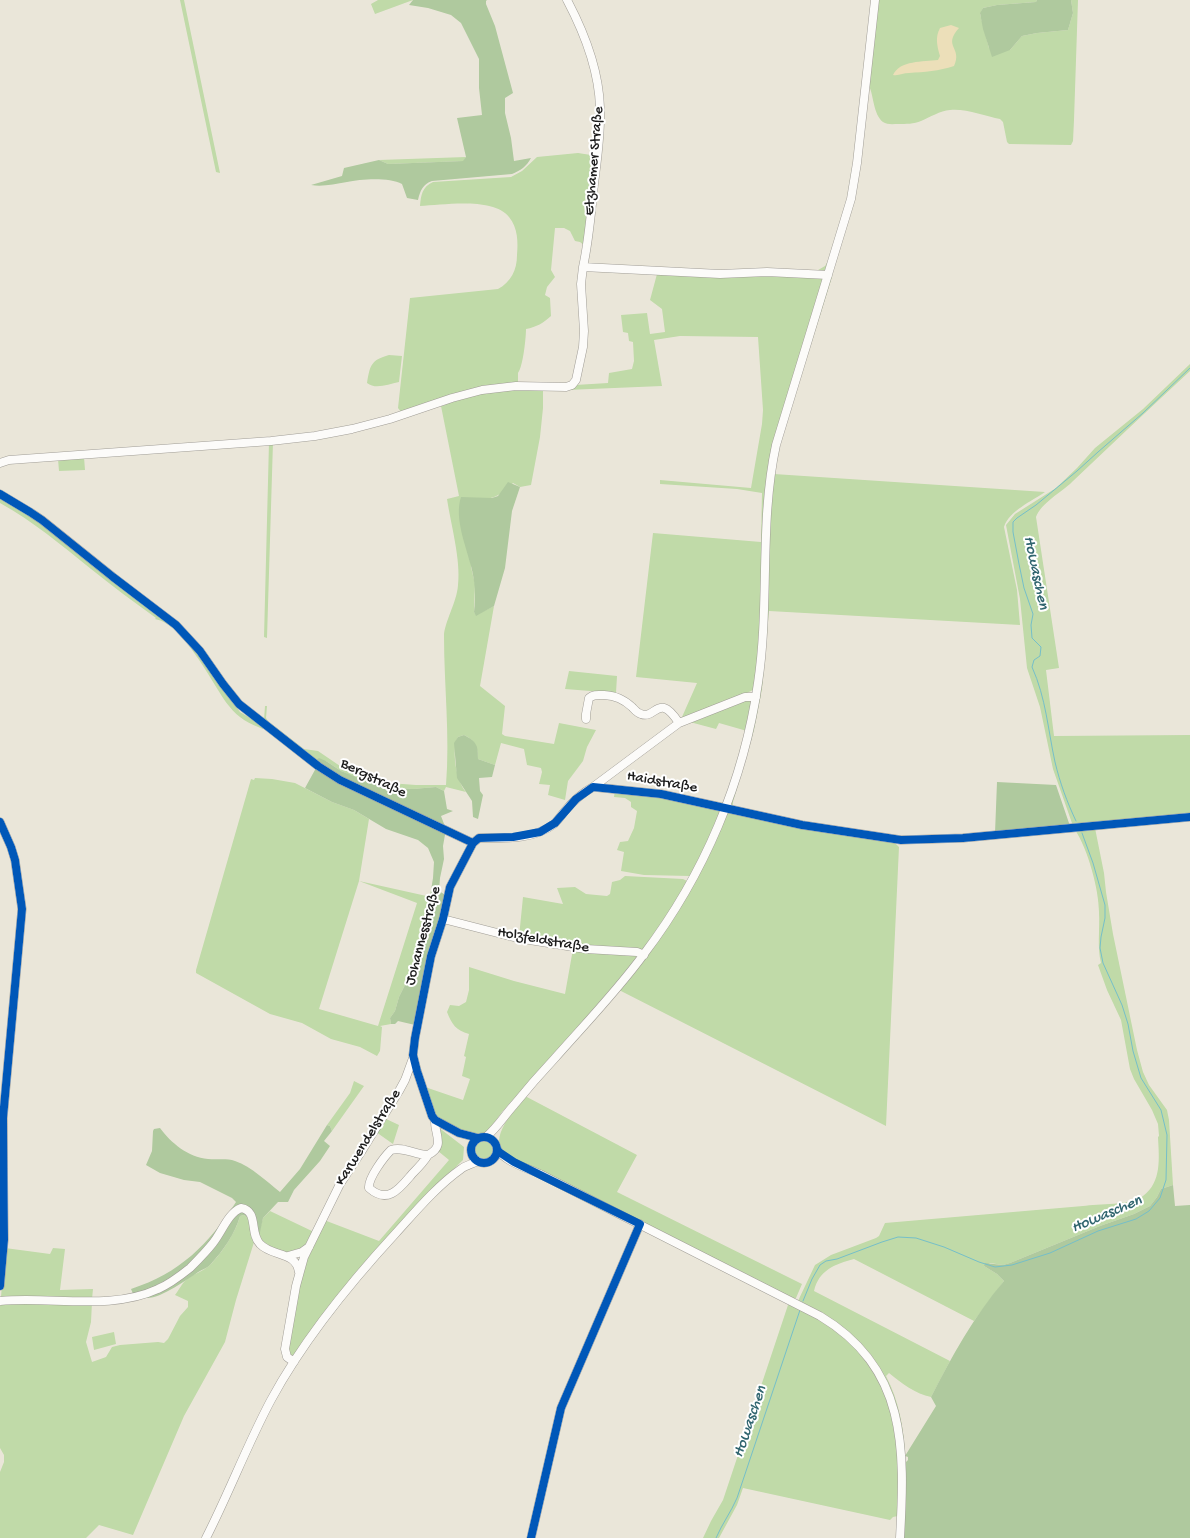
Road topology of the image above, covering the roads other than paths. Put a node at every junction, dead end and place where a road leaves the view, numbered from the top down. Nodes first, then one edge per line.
1 (567, 0) edge
2 (875, 0) edge
3 (583, 267) junction
4 (828, 275) junction
5 (0, 463) edge
6 (0, 494) edge
7 (756, 697) junction
8 (586, 719) dead end
9 (679, 723) junction
10 (593, 787) junction
11 (726, 808) junction
12 (1190, 817) edge
13 (0, 822) edge
14 (473, 843) junction
15 (443, 918) junction
16 (644, 955) junction
17 (414, 1055) junction
18 (434, 1120) junction
19 (497, 1128) junction
20 (458, 1133) junction
21 (482, 1138) junction
22 (496, 1147) junction
23 (472, 1150) junction
24 (428, 1155) junction
25 (493, 1159) junction
26 (478, 1161) junction
27 (514, 1162) junction
28 (463, 1167) junction
29 (640, 1224) junction
30 (310, 1246) junction
31 (288, 1256) junction
32 (299, 1272) junction
33 (0, 1286) edge
34 (0, 1301) edge
35 (294, 1362) junction
36 (206, 1538) edge
37 (531, 1538) edge
38 (900, 1538) edge

1 - 3 street, Etzhamer Straße
2 - 4 street
3 - 4 street
3 - 5 street, Etzhamer Straße
4 - 7 street
6 - 14 street, Bergstraße
7 - 9 street
7 - 11 street
8 - 9 street
9 - 10 street
10 - 11 street, Haidstraße
10 - 14 street
11 - 12 street, Haidstraße
11 - 16 street
13 - 33 street
14 - 15 street, Johannesstraße
15 - 16 street, Holzfeldstraße
15 - 17 street, Johannesstraße
16 - 19 street
17 - 18 street, Johannesstraße
17 - 30 street, Karwendelstraße
18 - 20 street
18 - 24 street, Johannesstraße
19 - 21 street
19 - 22 street
20 - 21 street
20 - 23 street
21 - 22 street
21 - 23 street
22 - 25 street
22 - 27 street
23 - 26 street
23 - 28 street
24 - 24 street
25 - 26 street
25 - 27 street
26 - 28 street
27 - 29 street
28 - 35 street
29 - 37 street
29 - 38 street
30 - 31 street
30 - 32 street, Karwendelstraße
31 - 32 street
31 - 34 street
32 - 35 street, Karwendelstraße
35 - 36 street

